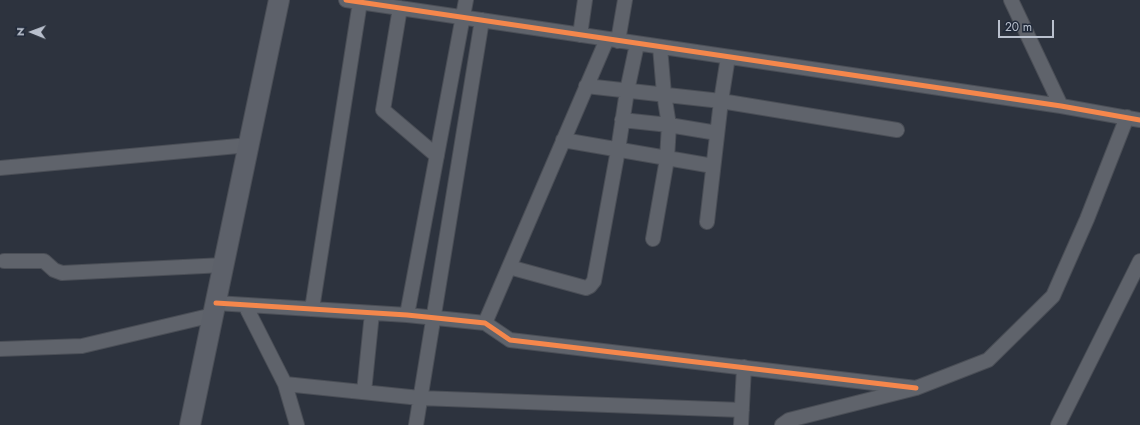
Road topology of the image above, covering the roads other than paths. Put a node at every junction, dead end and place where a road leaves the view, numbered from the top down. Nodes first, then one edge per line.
1 (279, 0) edge
2 (466, 0) edge
3 (585, 0) edge
4 (624, 0) edge
5 (1011, 0) edge
6 (354, 1) edge
7 (379, 2) edge
8 (423, 6) edge
9 (400, 8) junction
10 (462, 17) junction
11 (482, 20) junction
12 (580, 35) junction
13 (612, 40) junction
14 (637, 44) junction
15 (660, 47) junction
16 (728, 57) junction
17 (586, 86) junction
18 (627, 90) junction
19 (664, 94) junction
20 (721, 101) junction
21 (1061, 106) junction
22 (1134, 119) edge
23 (622, 120) junction
24 (669, 125) junction
25 (897, 130) dead end
26 (717, 133) junction
27 (563, 140) junction
28 (249, 145) junction
29 (618, 150) junction
30 (437, 156) junction
31 (667, 159) junction
32 (713, 166) junction
33 (0, 168) edge
34 (707, 222) dead end
35 (653, 239) dead end
36 (4, 261) dead end
37 (1140, 261) edge
38 (224, 265) junction
39 (509, 267) junction
40 (245, 305) junction
41 (215, 309) junction
42 (312, 309) junction
43 (372, 313) junction
44 (407, 315) junction
45 (434, 318) junction
46 (485, 322) junction
47 (0, 349) edge
48 (744, 367) junction
49 (285, 384) junction
50 (916, 388) junction
51 (364, 392) junction
52 (420, 398) junction
53 (742, 410) junction
54 (190, 425) edge
55 (297, 425) edge
56 (416, 425) edge
57 (742, 425) edge
58 (782, 425) edge
59 (1058, 425) edge

1 - 28 main road
2 - 10 street
3 - 12 street
4 - 13 street
5 - 21 street
6 - 7 street
6 - 42 street
7 - 9 street
8 - 9 street
8 - 10 street
9 - 30 street
10 - 11 street
10 - 30 street
11 - 12 street
11 - 45 street
12 - 13 street
13 - 14 street
13 - 17 street
14 - 15 street
14 - 18 street
15 - 16 street
15 - 19 street
16 - 20 street
16 - 21 street
17 - 18 street
17 - 27 street
18 - 19 street
18 - 23 street
19 - 20 street
19 - 24 street
20 - 25 street
20 - 26 street
21 - 22 street
22 - 50 street
23 - 24 street
23 - 29 street
24 - 26 street
24 - 31 street
26 - 32 street
27 - 29 street
27 - 39 street
28 - 33 street
28 - 38 main road
29 - 31 street
29 - 39 street
30 - 44 street
31 - 32 street
31 - 35 street
32 - 34 street
36 - 38 street
37 - 59 street
38 - 41 main road
39 - 46 street
40 - 41 street
40 - 42 street
40 - 49 street
41 - 47 street
41 - 54 main road
42 - 43 street
43 - 44 street
43 - 51 street
44 - 45 street
45 - 46 street
45 - 52 street
46 - 48 street
48 - 50 street
48 - 53 street
49 - 51 street
49 - 55 street
50 - 58 street
51 - 52 street
52 - 53 street
52 - 56 street
53 - 57 street

